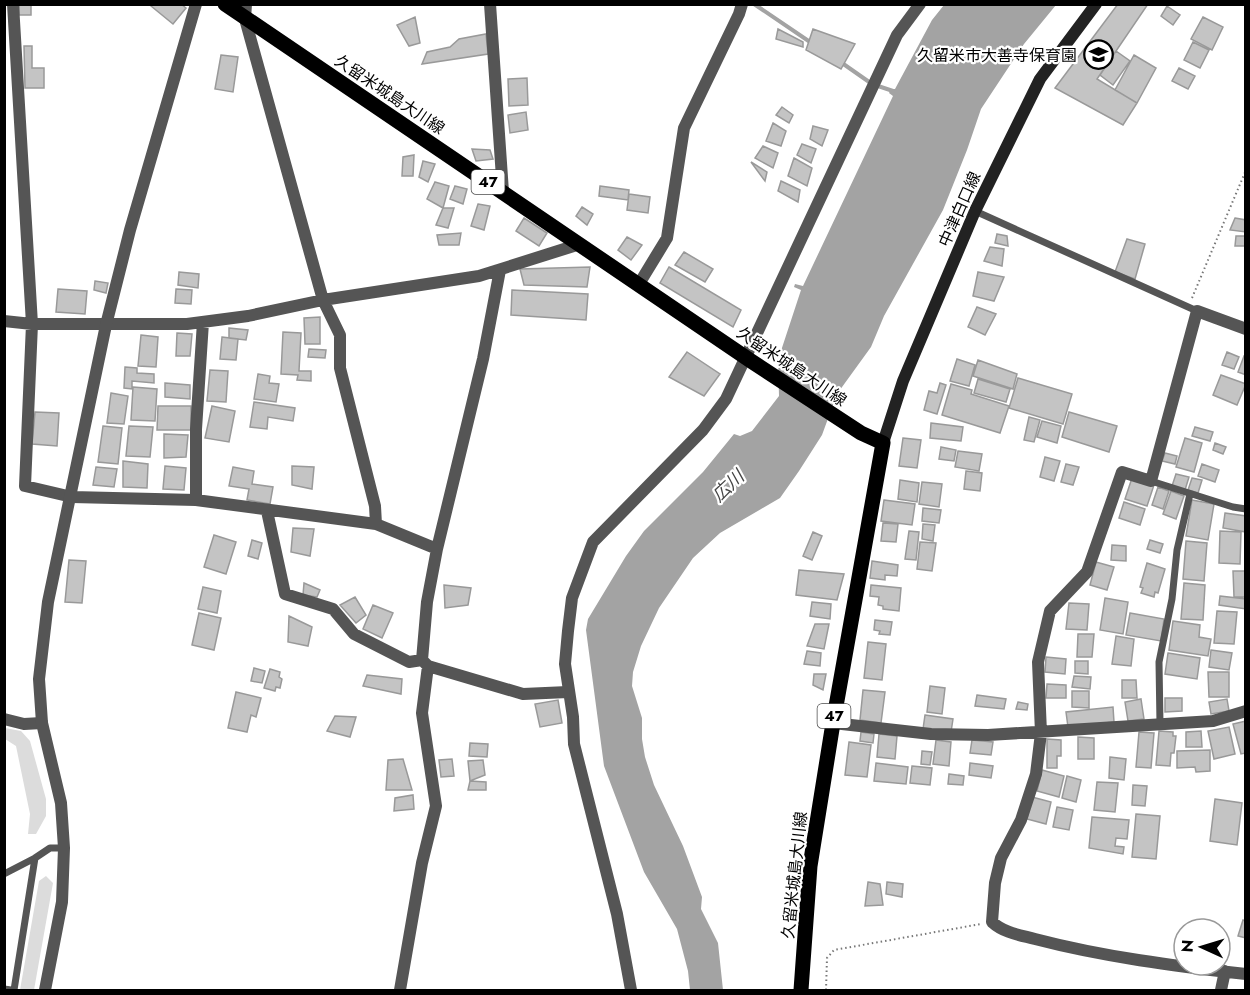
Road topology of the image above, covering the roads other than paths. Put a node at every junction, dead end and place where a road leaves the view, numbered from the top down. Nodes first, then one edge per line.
1 (14, 4) edge
2 (196, 4) edge
3 (225, 4) edge
4 (490, 4) edge
5 (749, 4) edge
6 (920, 4) edge
7 (1096, 4) edge
8 (740, 9) edge
9 (246, 12) edge
10 (504, 192) junction
11 (975, 211) junction
12 (580, 244) junction
13 (500, 270) junction
14 (639, 284) junction
15 (323, 300) junction
16 (1192, 309) junction
17 (4, 321) edge
18 (203, 322) junction
19 (32, 324) junction
20 (106, 325) junction
21 (1245, 329) edge
22 (748, 359) junction
23 (883, 443) junction
24 (1151, 481) junction
25 (1190, 494) junction
26 (72, 497) junction
27 (196, 500) junction
28 (1245, 508) edge
29 (267, 511) junction
30 (376, 524) junction
31 (437, 549) junction
32 (425, 663) junction
33 (568, 692) junction
34 (1245, 711) edge
35 (4, 719) edge
36 (42, 723) junction
37 (833, 723) junction
38 (1160, 724) junction
39 (1041, 733) junction
40 (64, 848) junction
41 (35, 858) junction
42 (4, 874) edge
43 (1172, 966) edge
44 (4, 989) edge
45 (13, 990) edge
46 (45, 990) edge
47 (400, 990) edge
48 (631, 990) edge
49 (801, 990) edge

1 - 19 street
2 - 20 street
3 - 9 main road, 久留米城島大川線 / 47
4 - 10 street
5 - 8 street
6 - 22 street
7 - 11 main road, 中津白口線
8 - 14 street
9 - 10 main road, 久留米城島大川線 / 47
9 - 15 street
10 - 12 main road, 久留米城島大川線 / 47
11 - 16 lane
11 - 23 main road, 中津白口線
12 - 13 street
12 - 14 main road, 久留米城島大川線 / 47
13 - 15 street
13 - 31 street
14 - 22 main road, 久留米城島大川線 / 47
15 - 18 street
15 - 30 street
16 - 21 street
16 - 24 street
17 - 19 street
18 - 20 street
18 - 27 street
19 - 20 street
19 - 26 street
20 - 26 street
22 - 23 main road, 久留米城島大川線 / 47
22 - 33 street
23 - 37 main road, 久留米城島大川線 / 47
24 - 25 lane
24 - 39 street
25 - 28 lane
25 - 38 lane
26 - 27 street
26 - 36 street
27 - 29 street
29 - 30 street
29 - 32 street
30 - 31 street
31 - 32 street
32 - 33 street
32 - 47 street
33 - 48 street
34 - 38 street
35 - 36 street
36 - 40 street
37 - 39 street
37 - 49 main road, 久留米城島大川線 / 47
38 - 39 street
39 - 43 street
40 - 41 lane
40 - 46 street
41 - 42 lane
41 - 45 lane
44 - 45 lane

